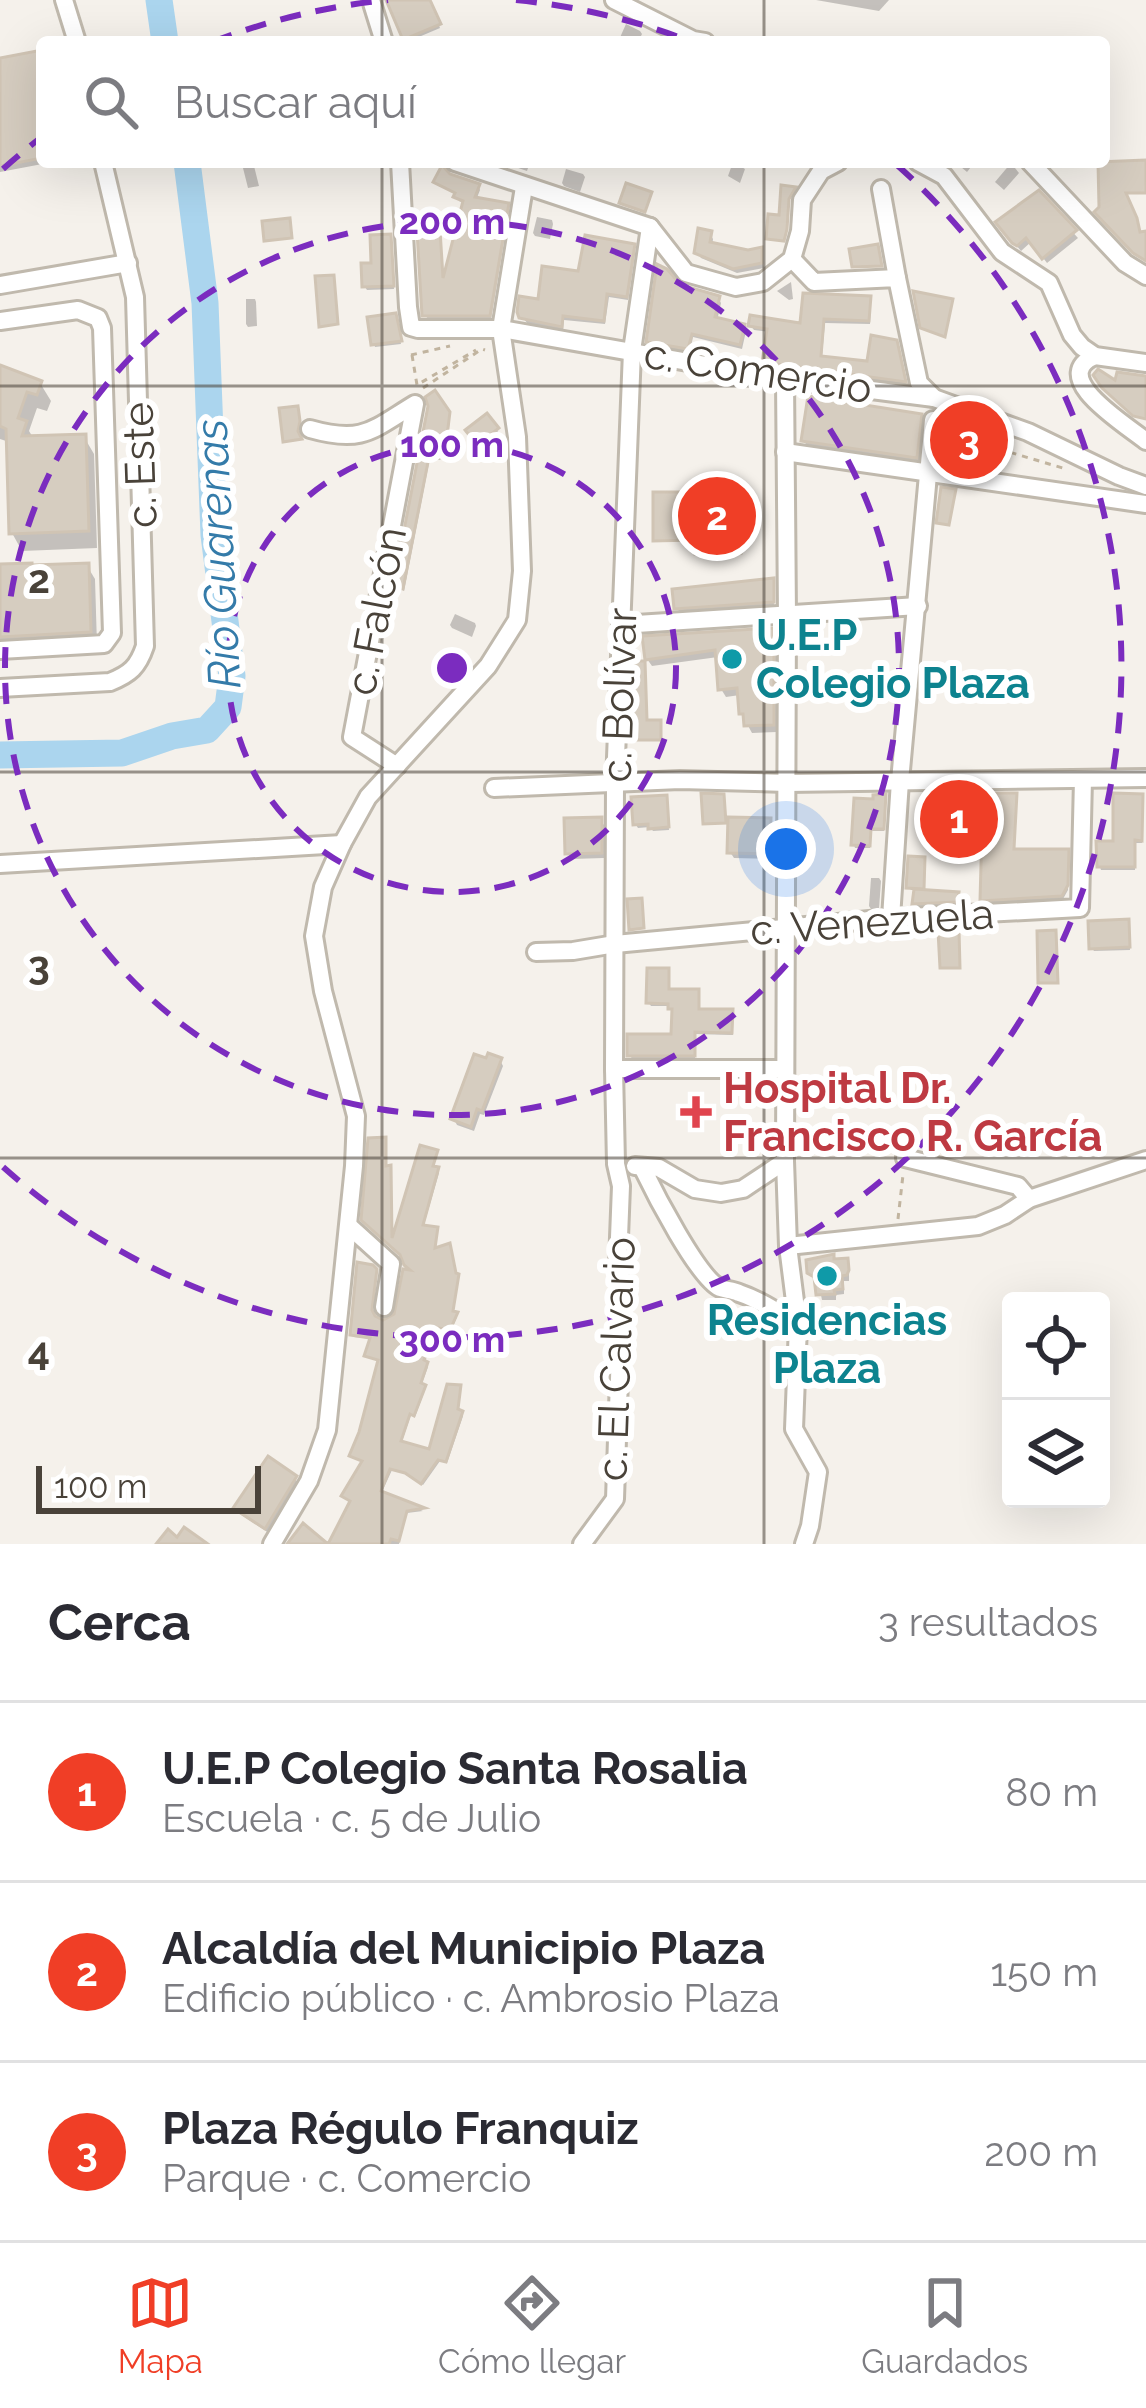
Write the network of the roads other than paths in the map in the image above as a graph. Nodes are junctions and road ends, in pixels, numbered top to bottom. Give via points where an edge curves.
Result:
1 (64, 0) edge
2 (371, 0) edge
3 (614, 0) edge
4 (75, 36) edge
5 (382, 36) edge
6 (685, 36) edge
7 (104, 168) edge
8 (401, 168) edge
9 (472, 168) edge
10 (827, 168) edge
11 (929, 168) edge
12 (1036, 168) edge
13 (524, 187) junction
14 (881, 189) dead end
15 (650, 227) junction
16 (793, 259) junction
17 (128, 263) junction
18 (1146, 276) edge
19 (897, 278) junction
20 (0, 285) edge
21 (0, 321) edge
22 (501, 329) junction
23 (632, 351) junction
24 (1095, 356) junction
25 (1146, 363) edge
26 (785, 379) junction
27 (934, 398) junction
28 (933, 420) dead end
29 (310, 429) dead end
30 (1146, 441) edge
31 (785, 452) junction
32 (929, 471) junction
33 (1146, 486) edge
34 (1146, 504) edge
35 (918, 606) junction
36 (787, 616) junction
37 (621, 625) junction
38 (0, 650) edge
39 (0, 688) edge
40 (397, 766) junction
41 (1083, 778) junction
42 (1146, 778) edge
43 (900, 781) junction
44 (615, 783) junction
45 (787, 783) junction
46 (494, 788) dead end
47 (342, 844) junction
48 (0, 864) edge
49 (892, 918) junction
50 (786, 927) junction
51 (615, 944) junction
52 (536, 952) dead end
53 (614, 1069) junction
54 (784, 1070) junction
55 (905, 1158) road end
56 (1146, 1160) edge
57 (784, 1161) junction
58 (616, 1164) junction
59 (642, 1167) junction
60 (1029, 1199) junction
61 (349, 1226) junction
62 (788, 1246) junction
63 (384, 1307) dead end
64 (799, 1325) junction
65 (272, 1544) edge
66 (582, 1544) edge
67 (804, 1544) edge

1 - 4 street
2 - 5 street
3 - 6 street
7 - 17 street, c. Este
8 - 22 street, c. Comercio via 418,328
9 - 13 street
10 - 16 street via 802,200
11 - 24 street via 1002,252 1049,283 1072,335
12 - 18 street
13 - 15 street
13 - 22 street
14 - 19 street
15 - 16 street via 686,273 736,287 763,282
15 - 23 street, c. Bolívar
16 - 19 street via 814,282
17 - 20 street
17 - 39 street, c. Este via 145,646 139,665 110,682
19 - 27 street via 919,383
21 - 38 street via 78,310 102,328 112,633 104,644
22 - 23 street, c. Comercio
22 - 40 street via 517,437 517,620 488,666
23 - 26 street, c. Comercio
23 - 37 street, c. Bolívar
24 - 25 street
24 - 30 street via 1082,362 1079,380
26 - 27 street, c. Comercio
26 - 31 street
27 - 33 street, c. Comercio
28 - 32 street
29 - 40 street, c. Falcón via 363,435 416,404 352,737
31 - 32 street
31 - 36 street
32 - 34 street
32 - 35 street
35 - 36 street
35 - 43 street
36 - 37 street
36 - 45 street
37 - 44 street, c. Bolívar
40 - 47 street
41 - 42 street
41 - 43 street
41 - 49 street, c. Venezuela via 1080,908
43 - 45 street
43 - 49 street
44 - 45 street
44 - 46 street
44 - 51 street, c. Bolívar
45 - 50 street
47 - 48 street
47 - 61 street via 314,936 356,1116
49 - 50 street, c. Venezuela
50 - 51 street, c. Venezuela
50 - 54 street
51 - 52 street, c. Venezuela
51 - 53 street, c. Bolívar
53 - 54 street
53 - 58 street, c. Bolívar
54 - 57 street
55 - 60 street via 1018,1186
56 - 60 street
57 - 59 street via 743,1190 721,1193
57 - 62 street
58 - 59 street
58 - 66 street, c. El Calvario via 622,1319 615,1499
59 - 64 street via 716,1287
60 - 62 street via 978,1226
61 - 63 street via 391,1264
61 - 65 street via 326,1430 310,1481
62 - 64 street
64 - 67 street via 794,1429 818,1472

